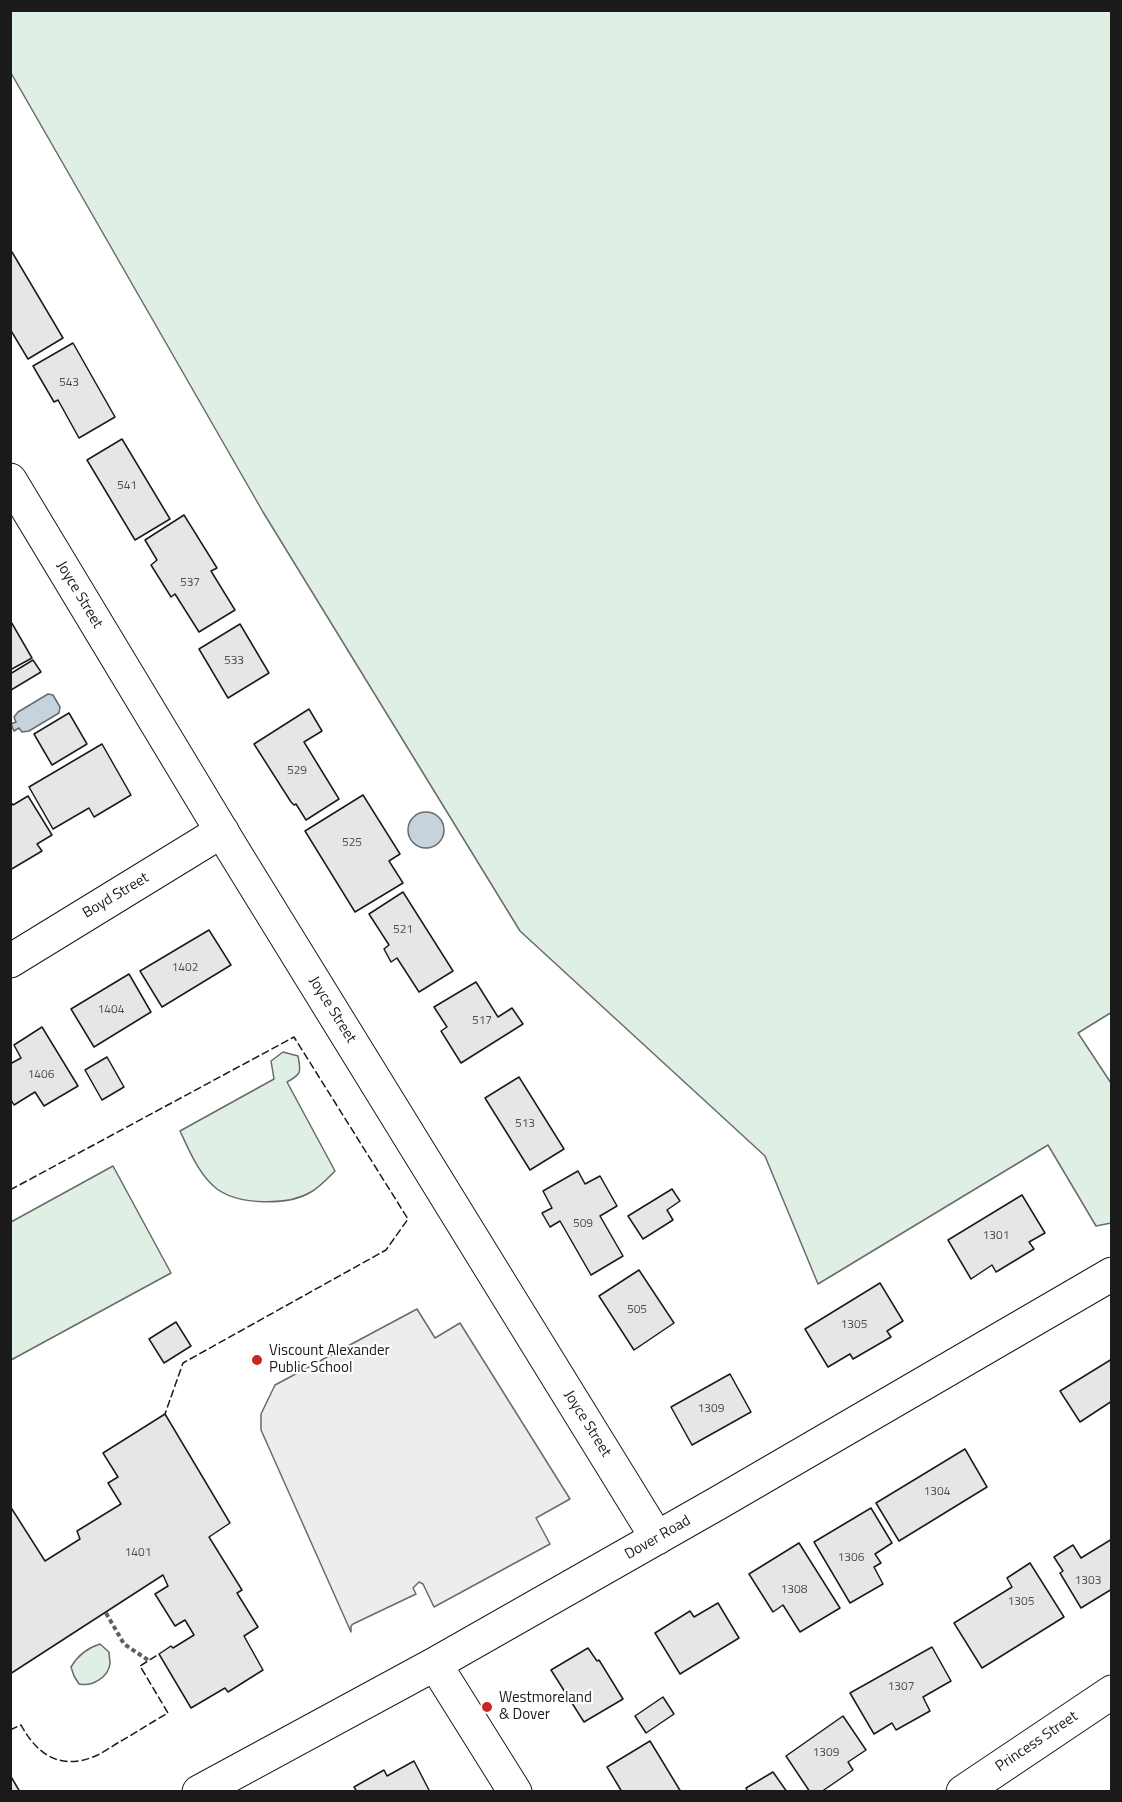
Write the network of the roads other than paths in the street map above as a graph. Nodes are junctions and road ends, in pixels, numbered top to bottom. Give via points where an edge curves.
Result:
1 (10, 480) edge
2 (222, 831) junction
3 (10, 961) edge
4 (1112, 1274) edge
5 (657, 1538) junction
6 (435, 1664) junction
7 (1112, 1692) edge
8 (198, 1791) edge
9 (514, 1791) edge
10 (963, 1791) edge

1 - 2 street, Joyce Street
2 - 3 street, Boyd Street
2 - 5 street, Joyce Street
4 - 5 street, Dover Road
5 - 6 street, Dover Road
6 - 8 street, Dover Road
6 - 9 street
7 - 10 street, Princess Street

